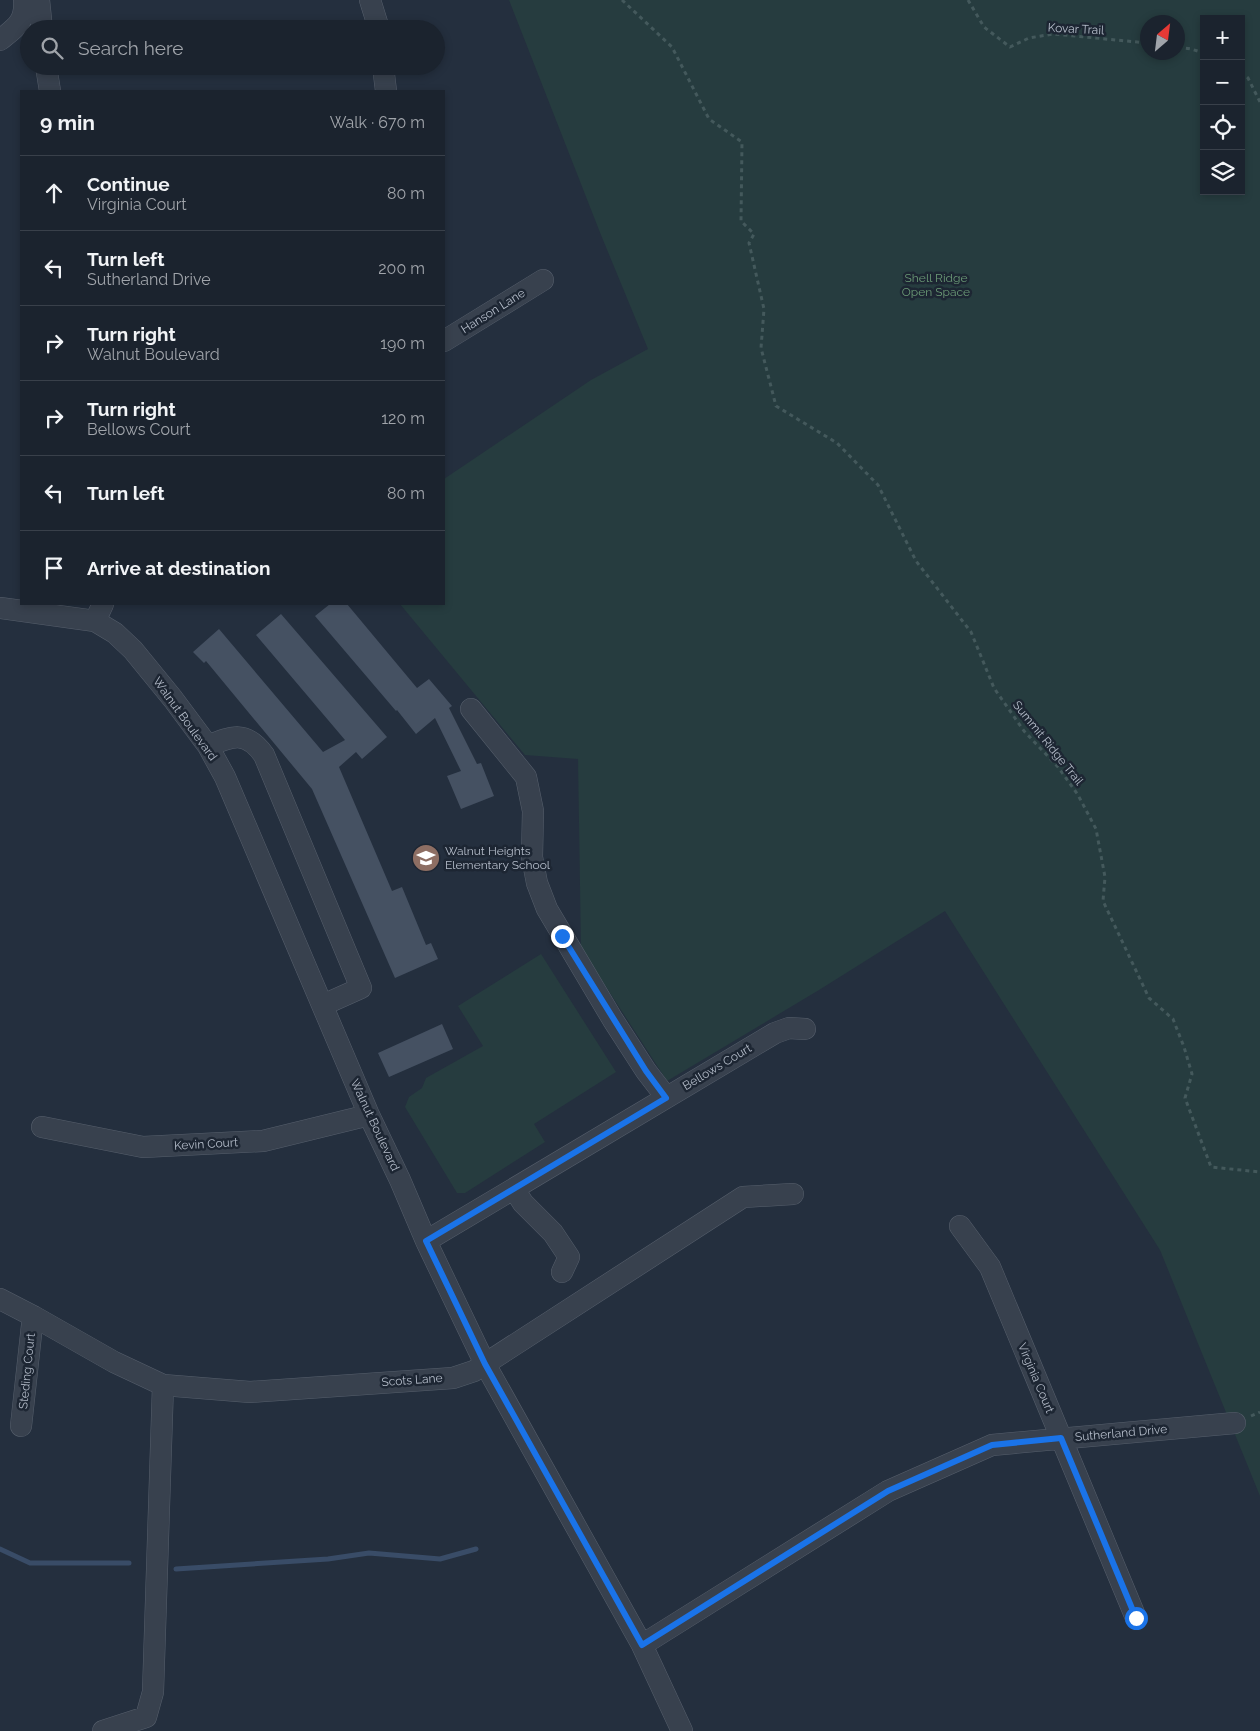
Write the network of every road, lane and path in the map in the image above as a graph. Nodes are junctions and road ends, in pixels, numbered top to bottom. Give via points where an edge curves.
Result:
1 (24, 0) edge
2 (39, 0) edge
3 (370, 0) edge
4 (622, 0) edge
5 (968, 0) edge
6 (21, 20) edge
7 (41, 20) edge
8 (376, 20) edge
9 (20, 23) edge
10 (0, 40) edge
11 (1140, 42) edge
12 (1185, 48) edge
13 (1200, 52) edge
14 (47, 75) edge
15 (384, 75) edge
16 (1245, 75) edge
17 (50, 90) edge
18 (386, 90) edge
19 (1260, 102) edge
20 (543, 280) dead end
21 (445, 341) edge
22 (0, 608) edge
23 (99, 612) edge
24 (471, 709) dead end
25 (208, 746) junction
26 (323, 1005) junction
27 (805, 1029) dead end
28 (666, 1098) junction
29 (369, 1115) junction
30 (42, 1127) dead end
31 (1260, 1172) edge
32 (514, 1189) junction
33 (793, 1194) dead end
34 (960, 1226) dead end
35 (426, 1241) junction
36 (562, 1272) dead end
37 (0, 1300) edge
38 (33, 1316) junction
39 (485, 1364) junction
40 (163, 1385) junction
41 (1235, 1423) dead end
42 (21, 1426) dead end
43 (1061, 1438) junction
44 (1136, 1618) dead end
45 (642, 1645) junction
46 (103, 1731) edge
47 (682, 1731) edge

1 - 6 street
2 - 7 street
3 - 8 street
4 - 31 path, Summit Ridge Trail via 672,47 709,120 742,142 741,221 754,234 749,244 764,309 761,348 776,406 837,443 878,485 916,560 971,632 994,688 1024,731 1058,767 1078,795 1096,829 1105,877 1103,901 1149,998 1174,1019 1192,1074 1185,1098 1211,1167
5 - 11 path, Kovar Trail via 984,26 1010,47 1029,38 1053,34
9 - 10 street
12 - 13 path
14 - 17 street
15 - 18 street
16 - 19 path
20 - 21 street, Hanson Lane
22 - 23 street, Walnut Boulevard
23 - 25 street, Walnut Boulevard via 173,699
24 - 28 street via 526,777 533,811 532,857 547,909 618,1027
25 - 26 street, Walnut Boulevard via 225,777
25 - 26 street via 228,738 242,738 256,744 264,755 361,988
26 - 29 street, Walnut Boulevard
27 - 28 street, Bellows Court via 789,1028 775,1033
28 - 32 street, Bellows Court
29 - 30 street, Kevin Court via 264,1141 143,1147
29 - 35 street, Walnut Boulevard
32 - 35 street, Bellows Court
32 - 36 street via 523,1203 553,1233 569,1257
33 - 39 street, Scots Lane via 743,1197
34 - 43 street, Virginia Court via 990,1267
35 - 39 street, Walnut Boulevard
37 - 38 street, Scots Lane
38 - 40 street, Scots Lane via 114,1362
38 - 42 street, Steding Court
39 - 40 street, Scots Lane via 453,1378 250,1392
39 - 45 street, Walnut Boulevard
40 - 46 street via 153,1692 146,1717
41 - 43 street, Sutherland Drive
43 - 44 street, Virginia Court
43 - 45 street, Sutherland Drive via 992,1445 888,1491
45 - 47 street, Walnut Boulevard

